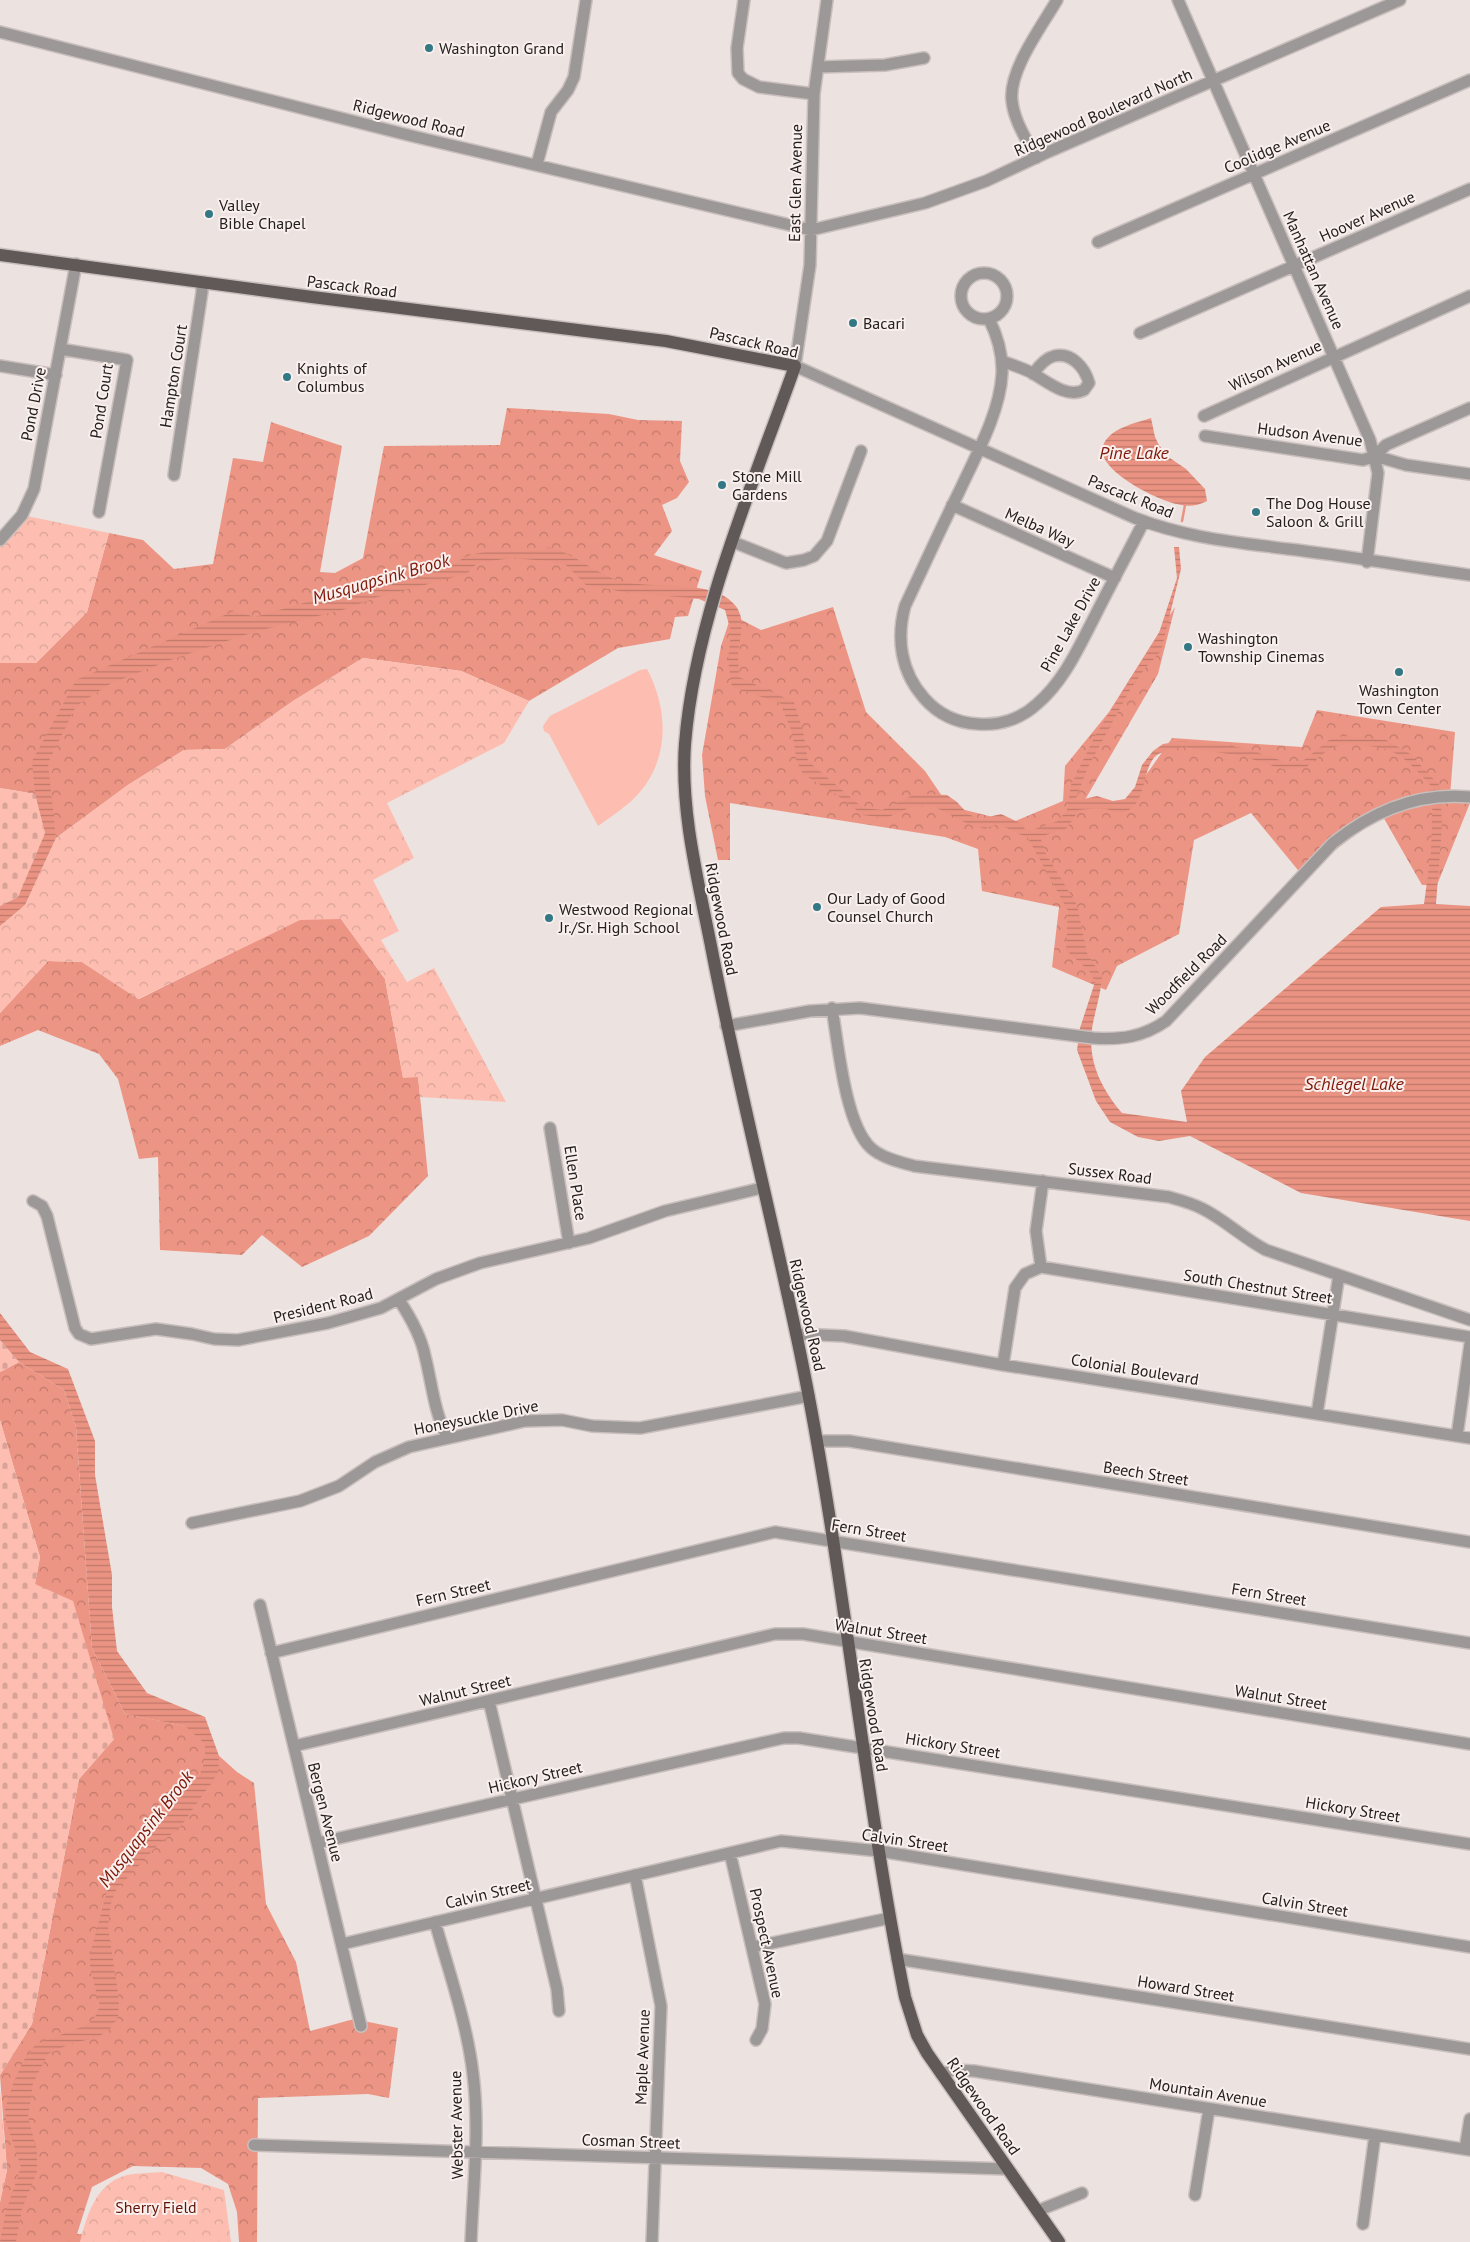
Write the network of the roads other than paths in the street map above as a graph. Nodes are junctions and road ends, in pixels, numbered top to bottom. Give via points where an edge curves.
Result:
1 (586, 0) edge
2 (744, 0) edge
3 (827, 0) edge
4 (1057, 0) edge
5 (1178, 0) edge
6 (1400, 0) edge
7 (0, 32) edge
8 (924, 58) dead end
9 (818, 67) junction
10 (1470, 80) edge
11 (1213, 81) junction
12 (814, 94) junction
13 (1036, 158) junction
14 (537, 164) junction
15 (1254, 174) junction
16 (1470, 189) edge
17 (811, 230) junction
18 (1098, 242) dead end
19 (0, 255) edge
20 (76, 264) junction
21 (1294, 266) junction
22 (202, 282) junction
23 (1470, 296) edge
24 (989, 319) junction
25 (1140, 333) dead end
26 (60, 349) junction
27 (1334, 356) junction
28 (1002, 361) junction
29 (0, 366) edge
30 (795, 366) junction
31 (1033, 374) junction
32 (56, 375) junction
33 (1470, 408) edge
34 (1204, 416) dead end
35 (1205, 436) dead end
36 (979, 448) junction
37 (861, 451) dead end
38 (1375, 456) junction
39 (1470, 474) edge
40 (174, 475) dead end
41 (952, 505) junction
42 (99, 512) dead end
43 (1144, 521) junction
44 (0, 540) edge
45 (733, 542) junction
46 (1368, 562) junction
47 (1470, 575) edge
48 (1114, 578) junction
49 (1470, 797) edge
50 (832, 1008) junction
51 (726, 1026) junction
52 (550, 1128) dead end
53 (1043, 1182) junction
54 (762, 1188) junction
55 (33, 1201) dead end
56 (569, 1243) junction
57 (1041, 1267) junction
58 (1339, 1275) junction
59 (399, 1300) junction
60 (1333, 1314) junction
61 (1470, 1320) edge
62 (796, 1334) junction
63 (1470, 1337) edge
64 (1470, 1344) edge
65 (1003, 1365) junction
66 (809, 1396) junction
67 (1317, 1414) junction
68 (1457, 1436) junction
69 (447, 1437) junction
70 (1470, 1438) edge
71 (817, 1441) junction
72 (192, 1523) dead end
73 (833, 1540) junction
74 (1470, 1542) edge
75 (260, 1606) dead end
76 (847, 1642) junction
77 (1470, 1643) edge
78 (271, 1653) junction
79 (489, 1701) junction
80 (1470, 1744) edge
81 (294, 1746) junction
82 (862, 1747) junction
83 (512, 1799) junction
84 (317, 1843) junction
85 (1470, 1844) edge
86 (879, 1851) junction
87 (730, 1853) junction
88 (635, 1875) junction
89 (536, 1899) junction
90 (890, 1918) junction
91 (435, 1922) junction
92 (342, 1944) junction
93 (1470, 1947) edge
94 (753, 1948) junction
95 (897, 1959) junction
96 (559, 2011) dead end
97 (362, 2026) dead end
98 (756, 2040) dead end
99 (1470, 2049) edge
100 (941, 2074) junction
101 (1209, 2109) junction
102 (1470, 2119) edge
103 (1376, 2135) junction
104 (254, 2145) dead end
105 (1468, 2150) edge
106 (474, 2152) junction
107 (655, 2158) junction
108 (1007, 2169) junction
109 (1082, 2193) dead end
110 (1195, 2195) dead end
111 (1037, 2211) junction
112 (1363, 2224) dead end
113 (1055, 2239) edge
114 (471, 2242) edge
115 (652, 2242) edge

1 - 14 street via 574,76 551,112
2 - 12 street via 737,48 738,72 743,79 758,88
3 - 9 street, East Glen Avenue
4 - 13 street via 1017,71 1011,92 1014,114
5 - 11 street, Manhattan Avenue
6 - 11 street, Ridgewood Boulevard North
7 - 14 street, Ridgewood Road
8 - 9 street via 886,65
9 - 12 street, East Glen Avenue
10 - 15 street, Coolidge Avenue
11 - 13 street, Ridgewood Boulevard North
11 - 15 street, Manhattan Avenue
12 - 17 street, East Glen Avenue
13 - 17 street, Ridgewood Boulevard North via 986,181 925,203
14 - 17 street, Ridgewood Road
15 - 18 street, Coolidge Avenue
15 - 21 street, Manhattan Avenue
16 - 21 street, Hoover Avenue
17 - 30 street, East Glen Avenue via 810,265
19 - 20 main road, Pascack Road
20 - 22 main road, Pascack Road
20 - 26 street, Pond Drive
21 - 25 street, Hoover Avenue
21 - 27 street, Manhattan Avenue
22 - 30 main road, Pascack Road via 666,341
22 - 40 street, Hampton Court
23 - 27 street, Wilson Avenue
24 - 24 street via 1006,305 1007,291 994,274 978,273 965,282 960,297 962,305 973,317
24 - 28 street, Pine Lake Drive via 997,336
26 - 32 street, Pond Drive
26 - 42 street, Pond Court via 126,360
27 - 34 street, Wilson Avenue
27 - 38 street, Manhattan Avenue
28 - 31 street
28 - 36 street, Pine Lake Drive via 999,391
29 - 32 street
30 - 36 street, Pascack Road
30 - 45 main road, Ridgewood Road
31 - 31 street via 1044,383 1074,392 1084,390 1089,383 1084,371 1071,358 1055,356 1043,362
32 - 44 street, Pond Drive via 34,489 22,515
33 - 38 street via 1386,444
35 - 38 street, Hudson Avenue via 1363,460
36 - 41 street, Pine Lake Drive
36 - 43 street, Pascack Road
37 - 45 street via 827,541 814,556 786,563
38 - 39 street, Hudson Avenue via 1406,465
38 - 46 street, Manhattan Avenue via 1378,472
41 - 48 street, Melba Way
41 - 48 street, Pine Lake Drive via 904,606 900,633 910,679 927,702 948,717 971,724 999,723 1036,706 1070,664
43 - 46 street, Pascack Road via 1213,540
43 - 48 street, Pine Lake Drive
45 - 51 main road, Ridgewood Road via 696,666 688,718 685,775 694,858
46 - 47 street, Pascack Road
49 - 50 street, Woodfield Road via 1444,796 1411,801 1371,816 1333,844 1166,1021 1142,1034 1128,1038 1093,1038 860,1008
50 - 51 street, Woodfield Road
50 - 53 street, Sussex Road via 852,1116 871,1148 914,1166
51 - 54 main road, Ridgewood Road
52 - 56 street, Ellen Place
53 - 57 street via 1036,1231
53 - 58 street, Sussex Road via 1186,1202 1219,1218 1253,1243
54 - 56 street, President Road via 665,1210
54 - 62 main road, Ridgewood Road
55 - 59 street, President Road via 42,1206 47,1216 75,1328 85,1338 156,1329 214,1340 257,1338 350,1318
56 - 59 street, President Road via 458,1270
57 - 60 street, South Chestnut Street
57 - 65 street via 1024,1274 1015,1288
58 - 60 street
58 - 61 street, Sussex Road
59 - 69 street via 419,1335 436,1412
60 - 63 street, South Chestnut Street
60 - 67 street
62 - 65 street, Colonial Boulevard via 844,1336
62 - 66 main road, Ridgewood Road
64 - 68 street
65 - 67 street, Colonial Boulevard
66 - 69 street, Honeysuckle Drive via 640,1428 543,1419
66 - 71 main road, Ridgewood Road
67 - 68 street, Colonial Boulevard
68 - 70 street, Colonial Boulevard
69 - 72 street, Honeysuckle Drive via 391,1454 321,1494
71 - 73 main road, Ridgewood Road
71 - 74 street, Beech Street via 859,1442
73 - 76 main road, Ridgewood Road
73 - 77 street, Fern Street
73 - 78 street, Fern Street via 775,1532
75 - 78 street, Bergen Avenue
76 - 79 street, Walnut Street via 804,1634 775,1634
76 - 80 street, Walnut Street
76 - 82 main road, Ridgewood Road
78 - 81 street, Bergen Avenue
79 - 81 street, Walnut Street
79 - 83 street
81 - 84 street, Bergen Avenue
82 - 83 street, Hickory Street via 784,1738
82 - 85 street, Hickory Street
82 - 86 main road, Ridgewood Road
83 - 84 street, Hickory Street
83 - 89 street
84 - 92 street, Bergen Avenue
86 - 87 street, Calvin Street via 781,1841
86 - 90 main road, Ridgewood Road
86 - 93 street, Calvin Street
87 - 88 street, Calvin Street
87 - 94 street, Prospect Avenue
88 - 89 street, Calvin Street
88 - 107 street, Maple Avenue via 660,2006
89 - 91 street, Calvin Street
89 - 96 street
90 - 94 street
90 - 95 main road, Ridgewood Road
91 - 92 street, Calvin Street
91 - 106 street, Webster Avenue via 469,2047 475,2103
92 - 97 street, Bergen Avenue
94 - 98 street, Prospect Avenue via 765,2004 762,2029
95 - 99 street, Howard Street
95 - 100 main road, Ridgewood Road via 911,2018
100 - 101 street, Mountain Avenue via 953,2070 974,2071
100 - 108 main road, Ridgewood Road
101 - 103 street, Mountain Avenue
101 - 110 street
102 - 105 street
103 - 105 street, Mountain Avenue
103 - 112 street
104 - 106 street, Cosman Street
106 - 107 street, Cosman Street
106 - 114 street, Webster Avenue
107 - 108 street, Cosman Street
107 - 115 street, Maple Avenue
108 - 111 main road, Ridgewood Road
109 - 111 street
111 - 113 main road, Ridgewood Road

